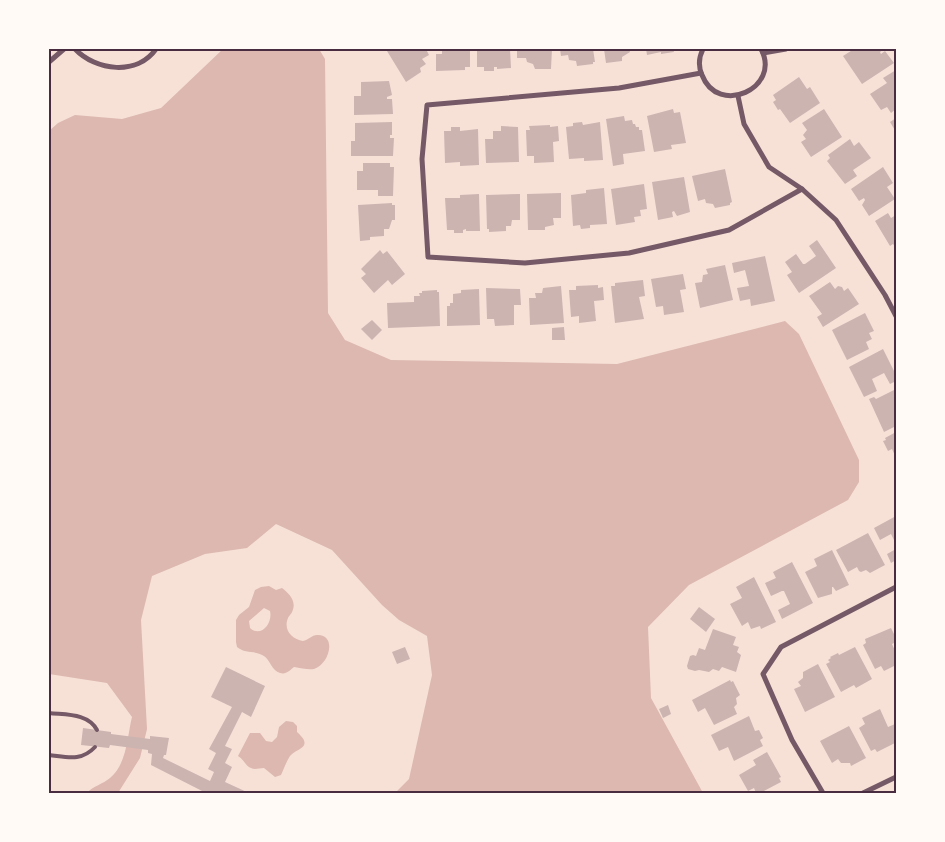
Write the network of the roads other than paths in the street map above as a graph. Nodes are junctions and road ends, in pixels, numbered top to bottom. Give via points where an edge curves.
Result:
1 (64, 49) edge
2 (75, 49) edge
3 (156, 49) edge
4 (703, 49) edge
5 (786, 49) edge
6 (762, 51) edge
7 (49, 62) edge
8 (701, 72) junction
9 (738, 96) junction
10 (802, 189) junction
11 (896, 316) edge
12 (896, 587) edge
13 (49, 713) edge
14 (97, 730) dead end
15 (95, 747) dead end
16 (49, 755) edge
17 (896, 776) edge
18 (823, 793) edge
19 (863, 793) edge

1 - 7 street
2 - 3 street via 93,63 114,68 129,67
4 - 8 street via 699,63
5 - 6 street
6 - 9 street via 763,75 757,85
8 - 9 street via 711,88 728,96
8 - 10 street via 619,88 427,105 422,158 428,257 525,263 629,253 729,230
9 - 10 street via 744,124 769,167
10 - 11 street via 836,220
12 - 18 street via 781,647 762,674 792,740
13 - 14 lane via 82,717 94,724
15 - 16 lane via 82,757
17 - 19 street

